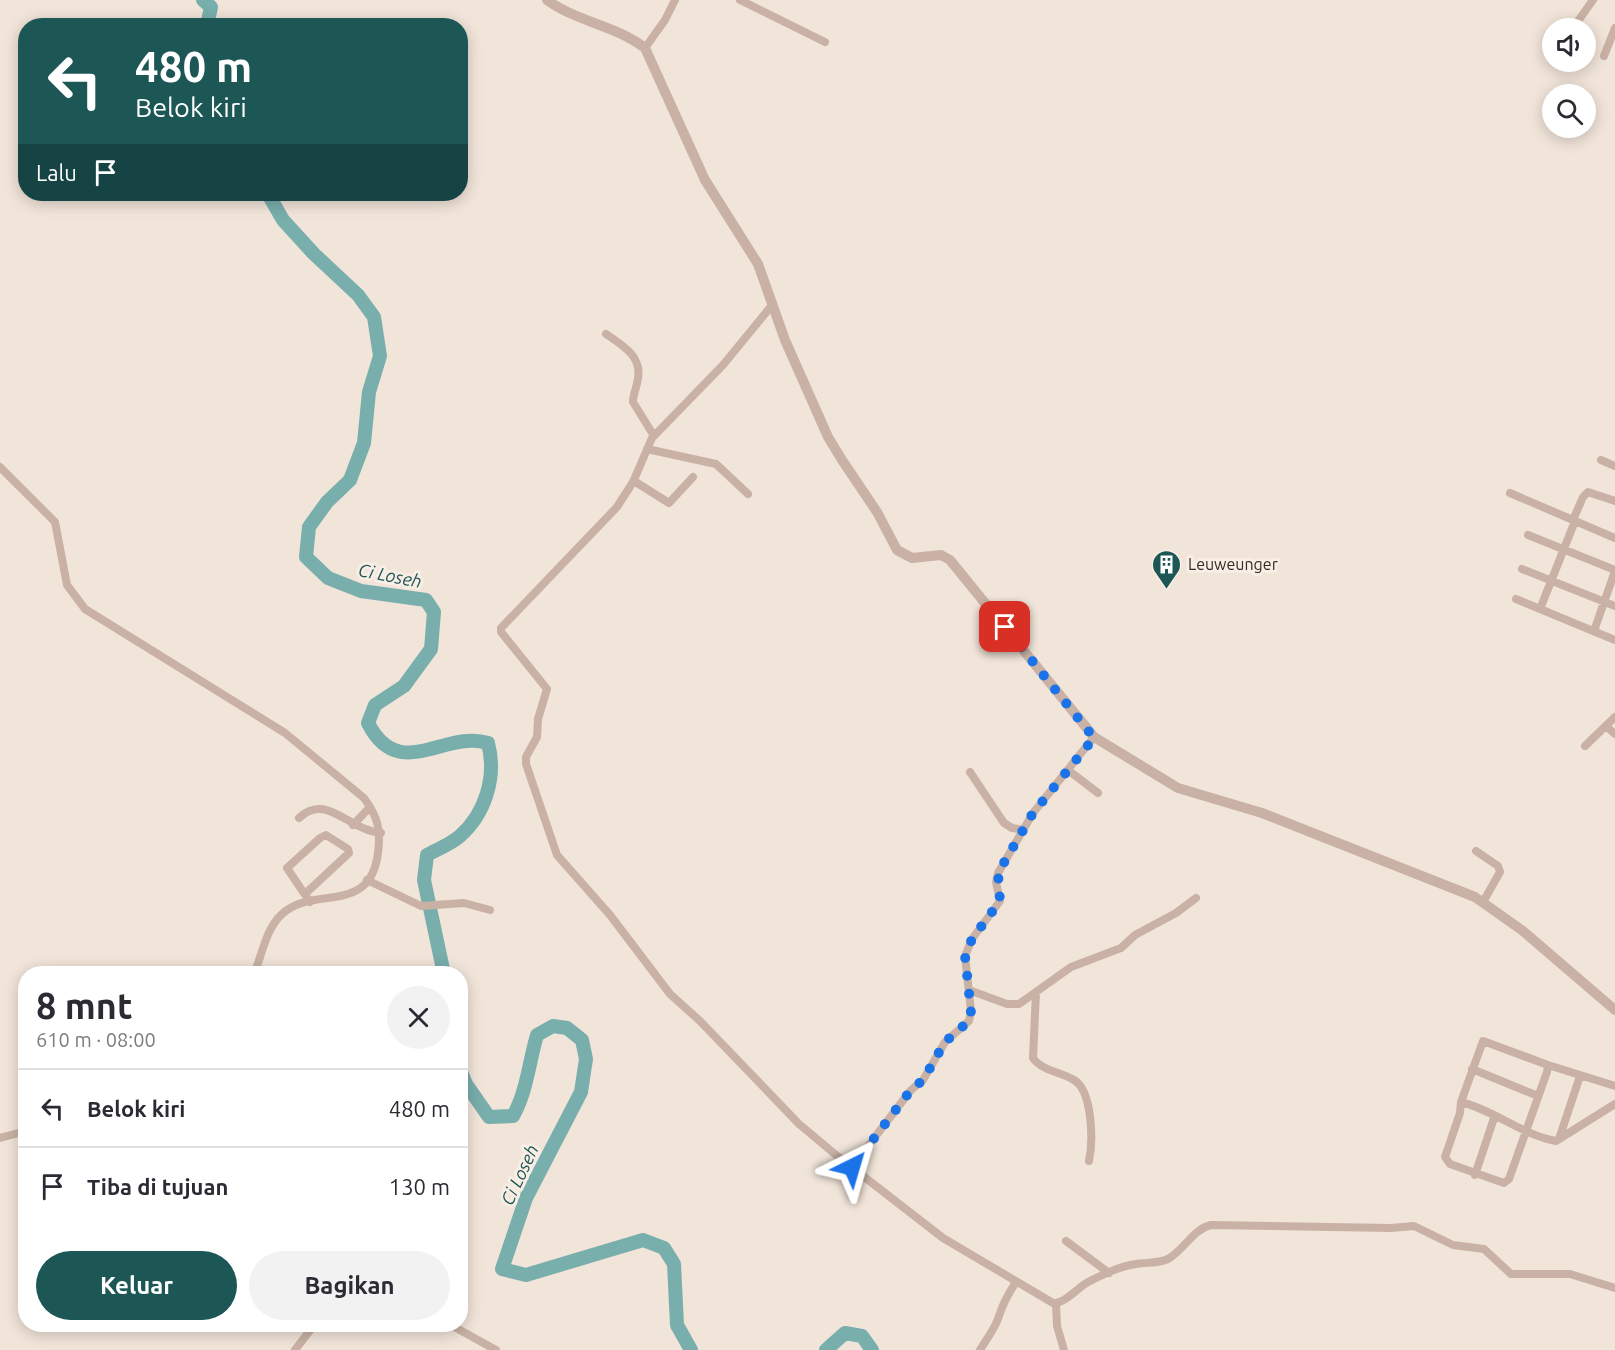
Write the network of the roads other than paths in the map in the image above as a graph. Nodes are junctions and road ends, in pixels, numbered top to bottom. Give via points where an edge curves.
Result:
1 (547, 0) edge
2 (675, 0) edge
3 (740, 0) edge
4 (1593, 0) edge
5 (1580, 18) edge
6 (1615, 28) edge
7 (825, 42) dead end
8 (645, 48) junction
9 (1604, 56) dead end
10 (774, 304) junction
11 (606, 334) dead end
12 (650, 441) junction
13 (1601, 460) dead end
14 (1615, 465) edge
15 (0, 466) edge
16 (693, 477) dead end
17 (634, 481) junction
18 (1510, 493) dead end
19 (748, 494) dead end
20 (1615, 501) edge
21 (1574, 521) junction
22 (1528, 536) dead end
23 (1615, 538) edge
24 (1564, 549) junction
25 (1522, 569) dead end
26 (1615, 571) edge
27 (1552, 581) junction
28 (1516, 599) dead end
29 (1604, 602) junction
30 (1615, 606) edge
31 (1540, 609) junction
32 (1594, 631) junction
33 (1615, 640) edge
34 (1615, 717) edge
35 (1606, 726) junction
36 (1615, 734) edge
37 (1094, 738) junction
38 (1585, 746) dead end
39 (1068, 770) junction
40 (970, 772) dead end
41 (1098, 793) dead end
42 (370, 807) junction
43 (299, 818) dead end
44 (353, 825) junction
45 (1024, 830) junction
46 (381, 833) junction
47 (1476, 850) dead end
48 (368, 880) junction
49 (306, 893) junction
50 (1196, 898) dead end
51 (310, 902) junction
52 (1483, 902) junction
53 (490, 910) dead end
54 (257, 966) edge
55 (969, 990) junction
56 (1036, 992) junction
57 (1615, 1010) edge
58 (1548, 1065) junction
59 (1472, 1069) junction
60 (1580, 1076) junction
61 (1615, 1086) edge
62 (1538, 1096) junction
63 (1461, 1102) junction
64 (1615, 1104) edge
65 (1494, 1118) junction
66 (1566, 1118) junction
67 (1578, 1128) junction
68 (1526, 1130) junction
69 (18, 1133) edge
70 (0, 1138) edge
71 (1559, 1140) junction
72 (1089, 1161) dead end
73 (852, 1167) junction
74 (1475, 1175) junction
75 (1066, 1241) dead end
76 (1109, 1273) junction
77 (1016, 1282) junction
78 (1615, 1288) edge
79 (1056, 1303) junction
80 (309, 1332) edge
81 (463, 1332) edge
82 (296, 1350) edge
83 (496, 1350) edge
84 (980, 1350) edge
85 (1064, 1350) edge

1 - 8 street via 571,15 631,37
2 - 8 street
3 - 7 street
4 - 5 street
6 - 9 street
8 - 10 street via 705,180 758,264
10 - 12 street via 723,365
10 - 37 street via 785,340 828,437 897,550 912,558 941,555 951,560
11 - 12 street via 638,363 633,402
12 - 17 street
12 - 19 street via 716,464
13 - 14 street
15 - 42 street via 55,522 68,585 85,609 285,733 351,786
16 - 17 street via 669,503
17 - 73 street via 617,507 501,628 503,638 547,689 537,737 526,757 527,770 557,855 610,915 649,970 799,1124
18 - 21 street
20 - 21 street via 1588,492
21 - 23 street
21 - 24 street
22 - 24 street
24 - 26 street
24 - 27 street
25 - 27 street
26 - 29 street
27 - 29 street
27 - 31 street
28 - 31 street
29 - 30 street
29 - 32 street
31 - 32 street
32 - 33 street
34 - 35 street
35 - 36 street
35 - 38 street
37 - 39 street
37 - 52 street via 1178,788 1262,813
39 - 41 street
39 - 45 street
40 - 45 street via 1006,825
42 - 44 street
42 - 46 street
43 - 44 street via 313,807 324,808
44 - 46 street
45 - 55 street via 998,873 1000,901 968,947 965,968
46 - 48 street via 377,860
47 - 52 street via 1498,866 1500,872
48 - 51 street via 359,890
48 - 53 street via 408,902 427,906 464,903
49 - 49 street via 288,865 326,835 333,837 349,853
49 - 51 street
50 - 56 street via 1135,935 1121,948 1071,967
51 - 54 street via 280,915
52 - 57 street
55 - 56 street via 1014,1005
55 - 73 street via 969,1021 945,1042 923,1080
56 - 72 street via 1033,1058 1079,1085 1091,1124
58 - 59 street via 1485,1041 1480,1043
58 - 60 street
58 - 62 street
59 - 62 street
59 - 63 street
60 - 61 street
60 - 66 street
62 - 68 street
63 - 65 street
63 - 74 street via 1445,1157 1450,1164
64 - 67 street
65 - 68 street
65 - 74 street
66 - 67 street
66 - 71 street
67 - 71 street
68 - 71 street
68 - 74 street via 1506,1182 1501,1184
69 - 70 street
73 - 77 street via 944,1238
75 - 76 street
76 - 78 street via 1135,1264 1164,1261 1201,1228 1211,1225 1410,1226 1453,1245 1484,1249 1511,1274 1570,1274
76 - 79 street
77 - 79 street
77 - 84 street
79 - 85 street
80 - 82 street
81 - 83 street

